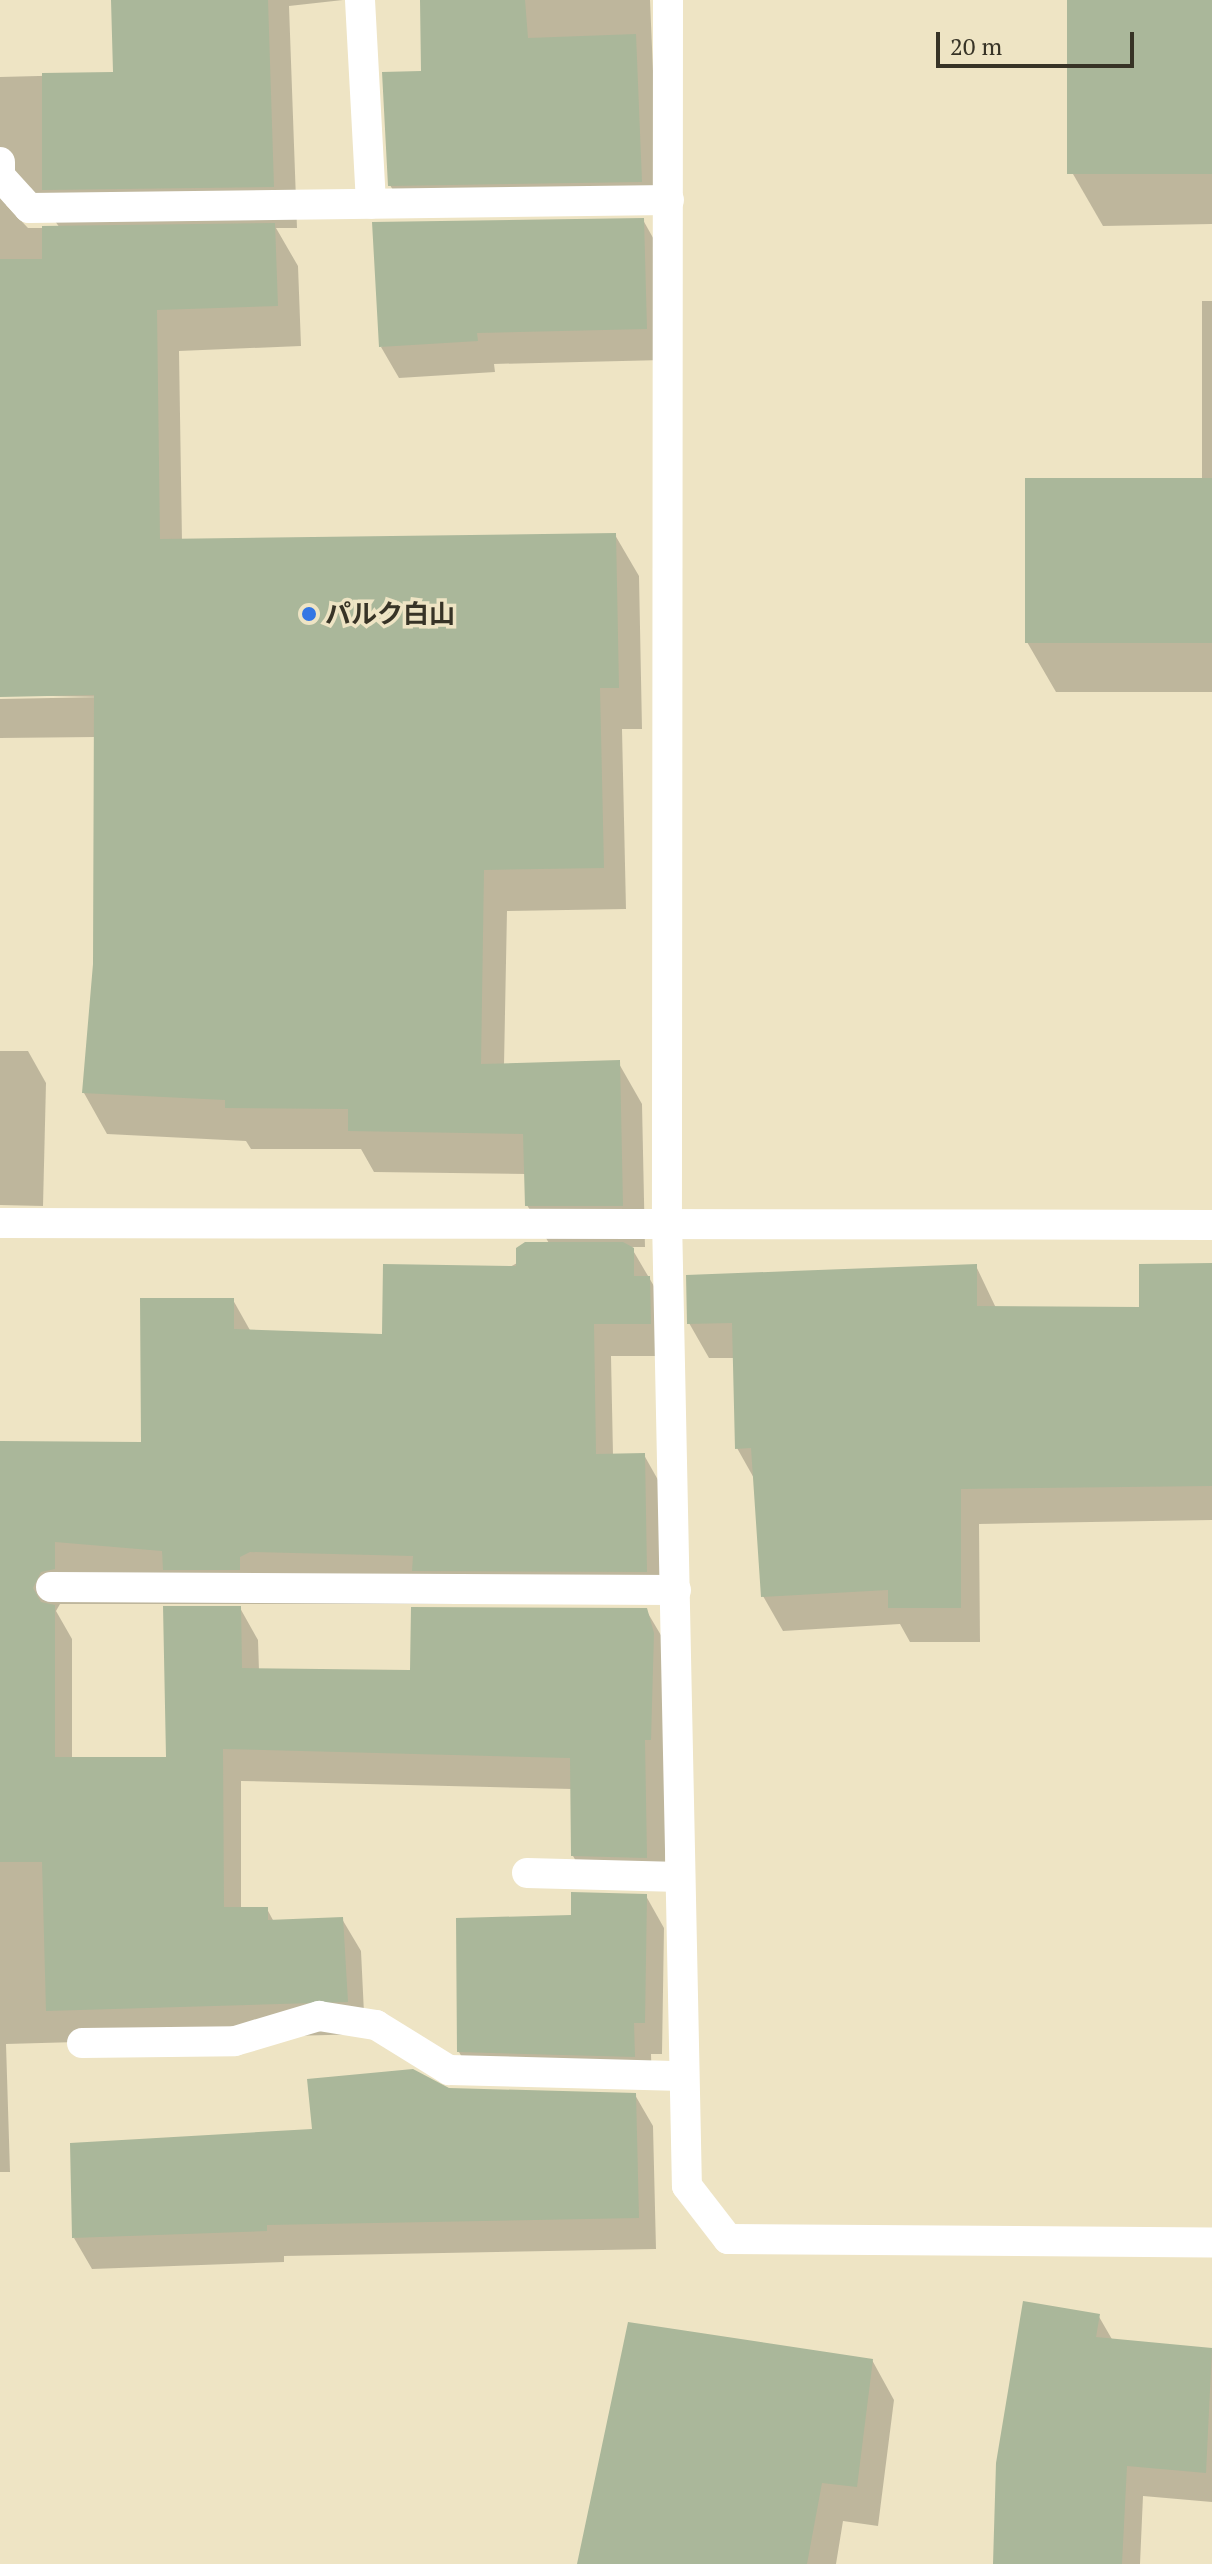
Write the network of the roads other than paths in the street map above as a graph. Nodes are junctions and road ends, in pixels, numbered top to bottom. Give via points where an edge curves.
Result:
1 (360, 0) edge
2 (668, 0) edge
3 (0, 162) edge
4 (669, 200) junction
5 (371, 204) junction
6 (667, 1219) junction
7 (0, 1223) edge
8 (1212, 1225) edge
9 (51, 1587) dead end
10 (676, 1590) junction
11 (527, 1873) dead end
12 (680, 1877) junction
13 (82, 2043) dead end
14 (683, 2076) junction
15 (1212, 2242) edge

1 - 5 lane
2 - 4 lane
3 - 5 lane via 0,176 29,208
4 - 5 lane
4 - 6 lane
6 - 7 lane
6 - 8 lane
6 - 10 lane
9 - 10 lane
10 - 12 lane
11 - 12 lane
12 - 14 lane
13 - 14 lane via 235,2041 319,2016 376,2025 449,2070
14 - 15 lane via 687,2186 728,2239

